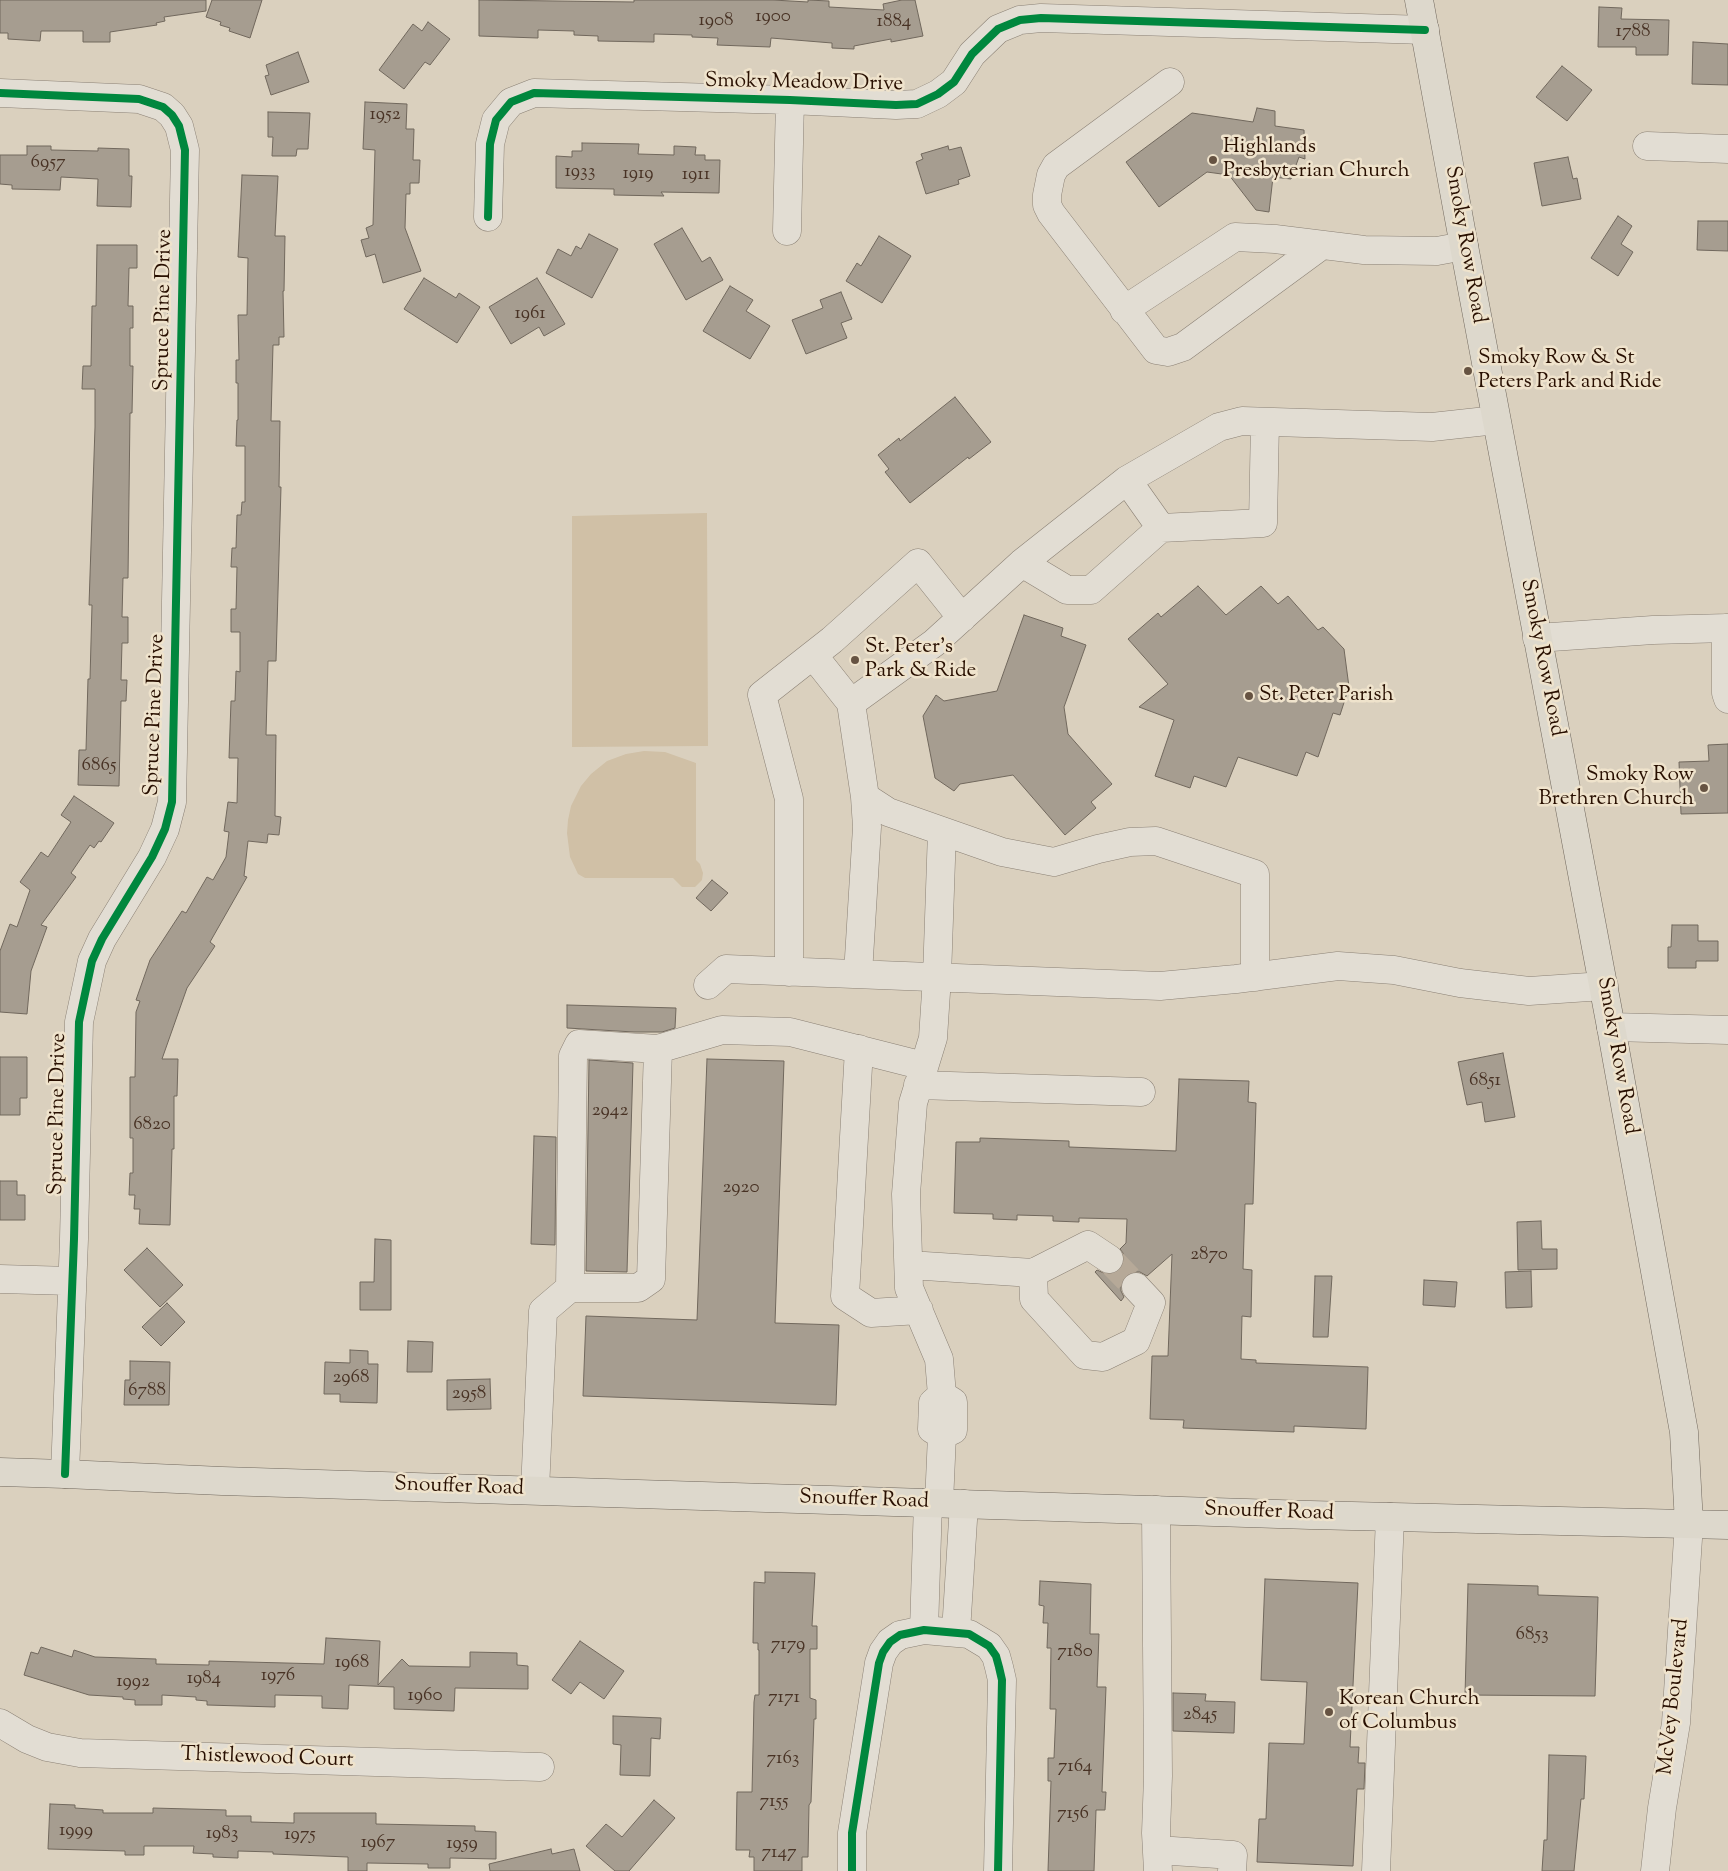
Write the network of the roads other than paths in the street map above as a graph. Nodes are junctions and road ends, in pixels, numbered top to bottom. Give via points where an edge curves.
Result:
1 (1419, 0) edge
2 (1425, 30) junction
3 (1170, 82) dead end
4 (0, 93) edge
5 (790, 100) junction
6 (1648, 146) dead end
7 (1728, 149) edge
8 (488, 216) dead end
9 (787, 231) dead end
10 (1322, 245) junction
11 (1464, 246) junction
12 (1124, 310) junction
13 (1496, 420) junction
14 (1265, 422) junction
15 (1127, 480) junction
16 (1161, 528) junction
17 (1022, 563) junction
18 (962, 618) junction
19 (1727, 628) edge
20 (1537, 638) junction
21 (813, 655) junction
22 (1728, 699) edge
23 (851, 703) junction
24 (865, 797) junction
25 (942, 832) junction
26 (789, 972) junction
27 (858, 974) junction
28 (938, 977) junction
29 (1255, 977) junction
30 (708, 985) dead end
31 (1604, 986) junction
32 (1611, 1027) junction
33 (1728, 1030) edge
34 (658, 1049) junction
35 (858, 1049) junction
36 (921, 1076) junction
37 (1141, 1092) dead end
38 (1110, 1259) tunnel mouth
39 (909, 1265) junction
40 (0, 1279) edge
41 (71, 1281) junction
42 (1034, 1286) junction
43 (1136, 1287) tunnel mouth
44 (570, 1288) junction
45 (919, 1310) junction
46 (0, 1472) edge
47 (65, 1474) junction
48 (535, 1490) junction
49 (944, 1503) junction
50 (1156, 1510) junction
51 (1390, 1517) junction
52 (1688, 1523) junction
53 (1728, 1525) edge
54 (924, 1630) junction
55 (956, 1632) junction
56 (0, 1723) edge
57 (540, 1767) dead end
58 (1158, 1861) edge
59 (852, 1871) edge
60 (998, 1871) edge
61 (1232, 1871) edge
62 (1376, 1871) edge
63 (1655, 1871) edge

1 - 2 main road, Smoky Row Road
2 - 5 street, Smoky Meadow Drive via 1041,18 1020,20 998,29 972,54 954,82 917,104
2 - 11 main road, Smoky Row Road
3 - 12 street via 1056,166 1049,183 1051,214
4 - 41 street, Spruce Pine Drive via 140,99 163,107 172,115 179,126 185,150 172,802 165,829 152,857 102,940 85,986 79,1022
5 - 8 street, Smoky Meadow Drive via 534,93 511,102 496,120 490,144
5 - 9 street
6 - 7 street
10 - 11 street via 1364,250 1437,251
10 - 12 street via 1235,237
10 - 12 street via 1183,347 1168,352 1156,350
11 - 13 main road, Smoky Row Road
13 - 14 street via 1432,426
13 - 20 main road, Smoky Row Road
14 - 15 street via 1242,421 1219,426
14 - 16 street via 1263,523
15 - 16 street
15 - 17 street
16 - 17 street via 1091,590 1067,590
17 - 18 street
18 - 21 street via 918,563
18 - 23 street via 934,643
19 - 20 street
19 - 22 street
20 - 31 main road, Smoky Row Road
21 - 23 street
21 - 26 street via 762,695 789,799
23 - 24 street
24 - 25 street via 888,812
24 - 27 street via 867,827
25 - 28 street
25 - 29 street via 1002,852 1054,862 1098,848 1156,840 1255,874
26 - 27 street
26 - 30 street via 726,969
27 - 28 street
28 - 29 street via 1160,986
28 - 36 street via 933,1038
29 - 31 street via 1338,966 1394,970 1460,983 1529,991
31 - 32 main road, Smoky Row Road
32 - 33 street
32 - 52 main road, Smoky Row Road via 1684,1432
34 - 35 street via 722,1030 790,1032
34 - 44 street via 651,1279 638,1288
34 - 44 street via 579,1044 573,1056
35 - 36 street
35 - 45 street via 846,1296 871,1313
36 - 37 street
36 - 39 street via 913,1102 906,1194
38 - 42 street via 1088,1246
39 - 42 street
39 - 45 street via 910,1288
40 - 41 street
41 - 47 street, Spruce Pine Drive
42 - 43 street via 1085,1355 1102,1356 1136,1341 1151,1304
44 - 48 street via 543,1311
45 - 49 street via 940,1359 942,1395 953,1402 953,1430 942,1435
46 - 47 main road, Snouffer Road
47 - 48 main road, Snouffer Road
48 - 49 main road, Snouffer Road
49 - 50 main road, Snouffer Road
49 - 54 street
49 - 55 street
50 - 51 main road, Snouffer Road
50 - 58 street
51 - 52 main road, Snouffer Road
51 - 62 street
52 - 53 main road, Snouffer Road
52 - 63 street, McVey Boulevard via 1676,1723
54 - 55 street
54 - 59 street via 900,1635 890,1642 879,1663 852,1833
55 - 60 street via 970,1634 989,1646 1000,1667
56 - 57 street, Thistlewood Court via 47,1747 80,1754
58 - 61 street via 1233,1855

